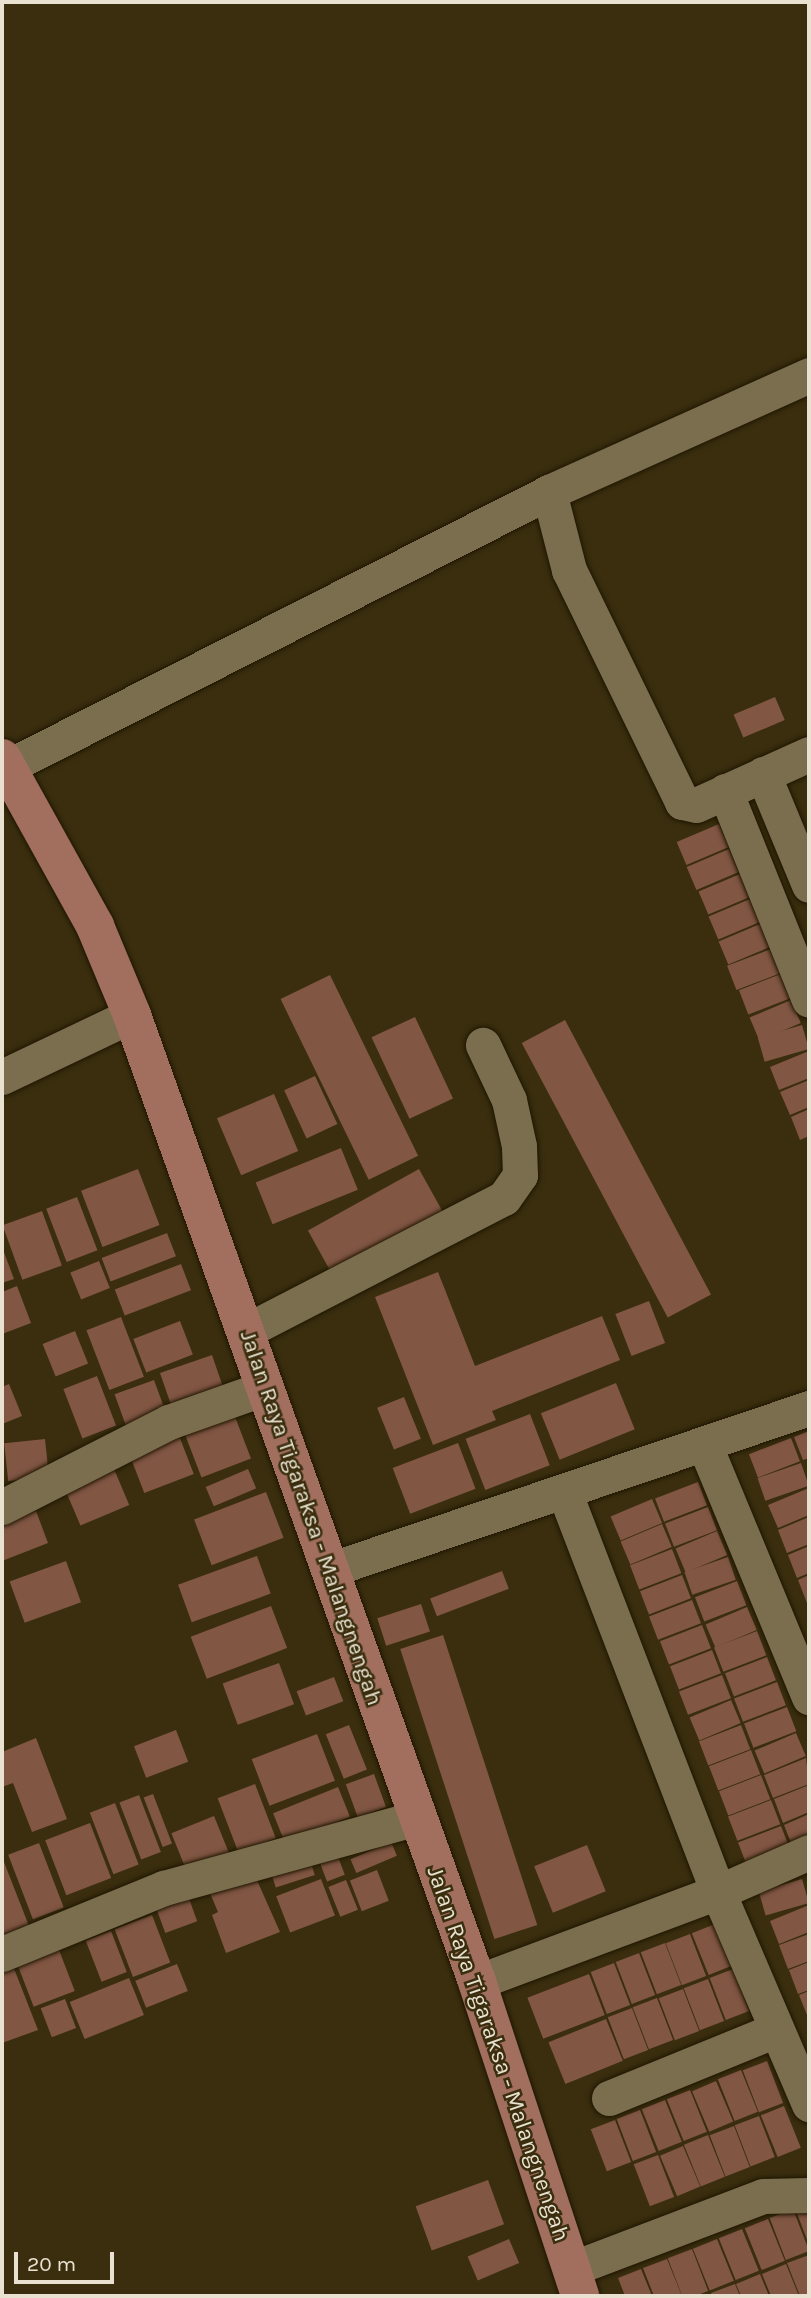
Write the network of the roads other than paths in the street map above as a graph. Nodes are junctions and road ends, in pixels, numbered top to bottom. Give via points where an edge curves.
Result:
1 (809, 375) edge
2 (549, 492) junction
3 (809, 754) edge
4 (4, 762) edge
5 (763, 774) junction
6 (726, 791) junction
7 (809, 885) edge
8 (809, 1000) edge
9 (132, 1015) junction
10 (483, 1045) dead end
11 (2, 1077) edge
12 (246, 1331) junction
13 (265, 1388) junction
14 (809, 1408) edge
15 (705, 1446) junction
16 (564, 1491) junction
17 (2, 1507) edge
18 (329, 1570) junction
19 (809, 1697) edge
20 (417, 1818) junction
21 (809, 1852) edge
22 (718, 1892) junction
23 (2, 1954) edge
24 (477, 1982) junction
25 (776, 2029) junction
26 (609, 2098) dead end
27 (809, 2104) edge
28 (809, 2195) edge
29 (575, 2283) edge

1 - 2 street
2 - 4 street
2 - 6 street via 569,570 682,802 696,805
3 - 5 street
4 - 9 main road, Jalan Raya Tigaraksa - Malangnengah via 95,926
5 - 6 street
5 - 7 street
6 - 8 street
9 - 11 street
9 - 12 main road, Jalan Raya Tigaraksa - Malangnengah
10 - 12 street via 509,1100 519,1146 520,1175 504,1198
12 - 13 main road, Jalan Raya Tigaraksa - Malangnengah
13 - 17 street via 169,1422
13 - 18 main road, Jalan Raya Tigaraksa - Malangnengah
14 - 15 street
15 - 16 street
15 - 19 street
16 - 18 street
16 - 22 street
18 - 20 main road, Jalan Raya Tigaraksa - Malangnengah
20 - 23 street via 164,1888
20 - 24 main road, Jalan Raya Tigaraksa - Malangnengah
21 - 22 street
22 - 24 street
22 - 25 street
24 - 29 main road, Jalan Raya Tigaraksa - Malangnengah
25 - 26 street
25 - 27 street
28 - 29 street via 763,2196

